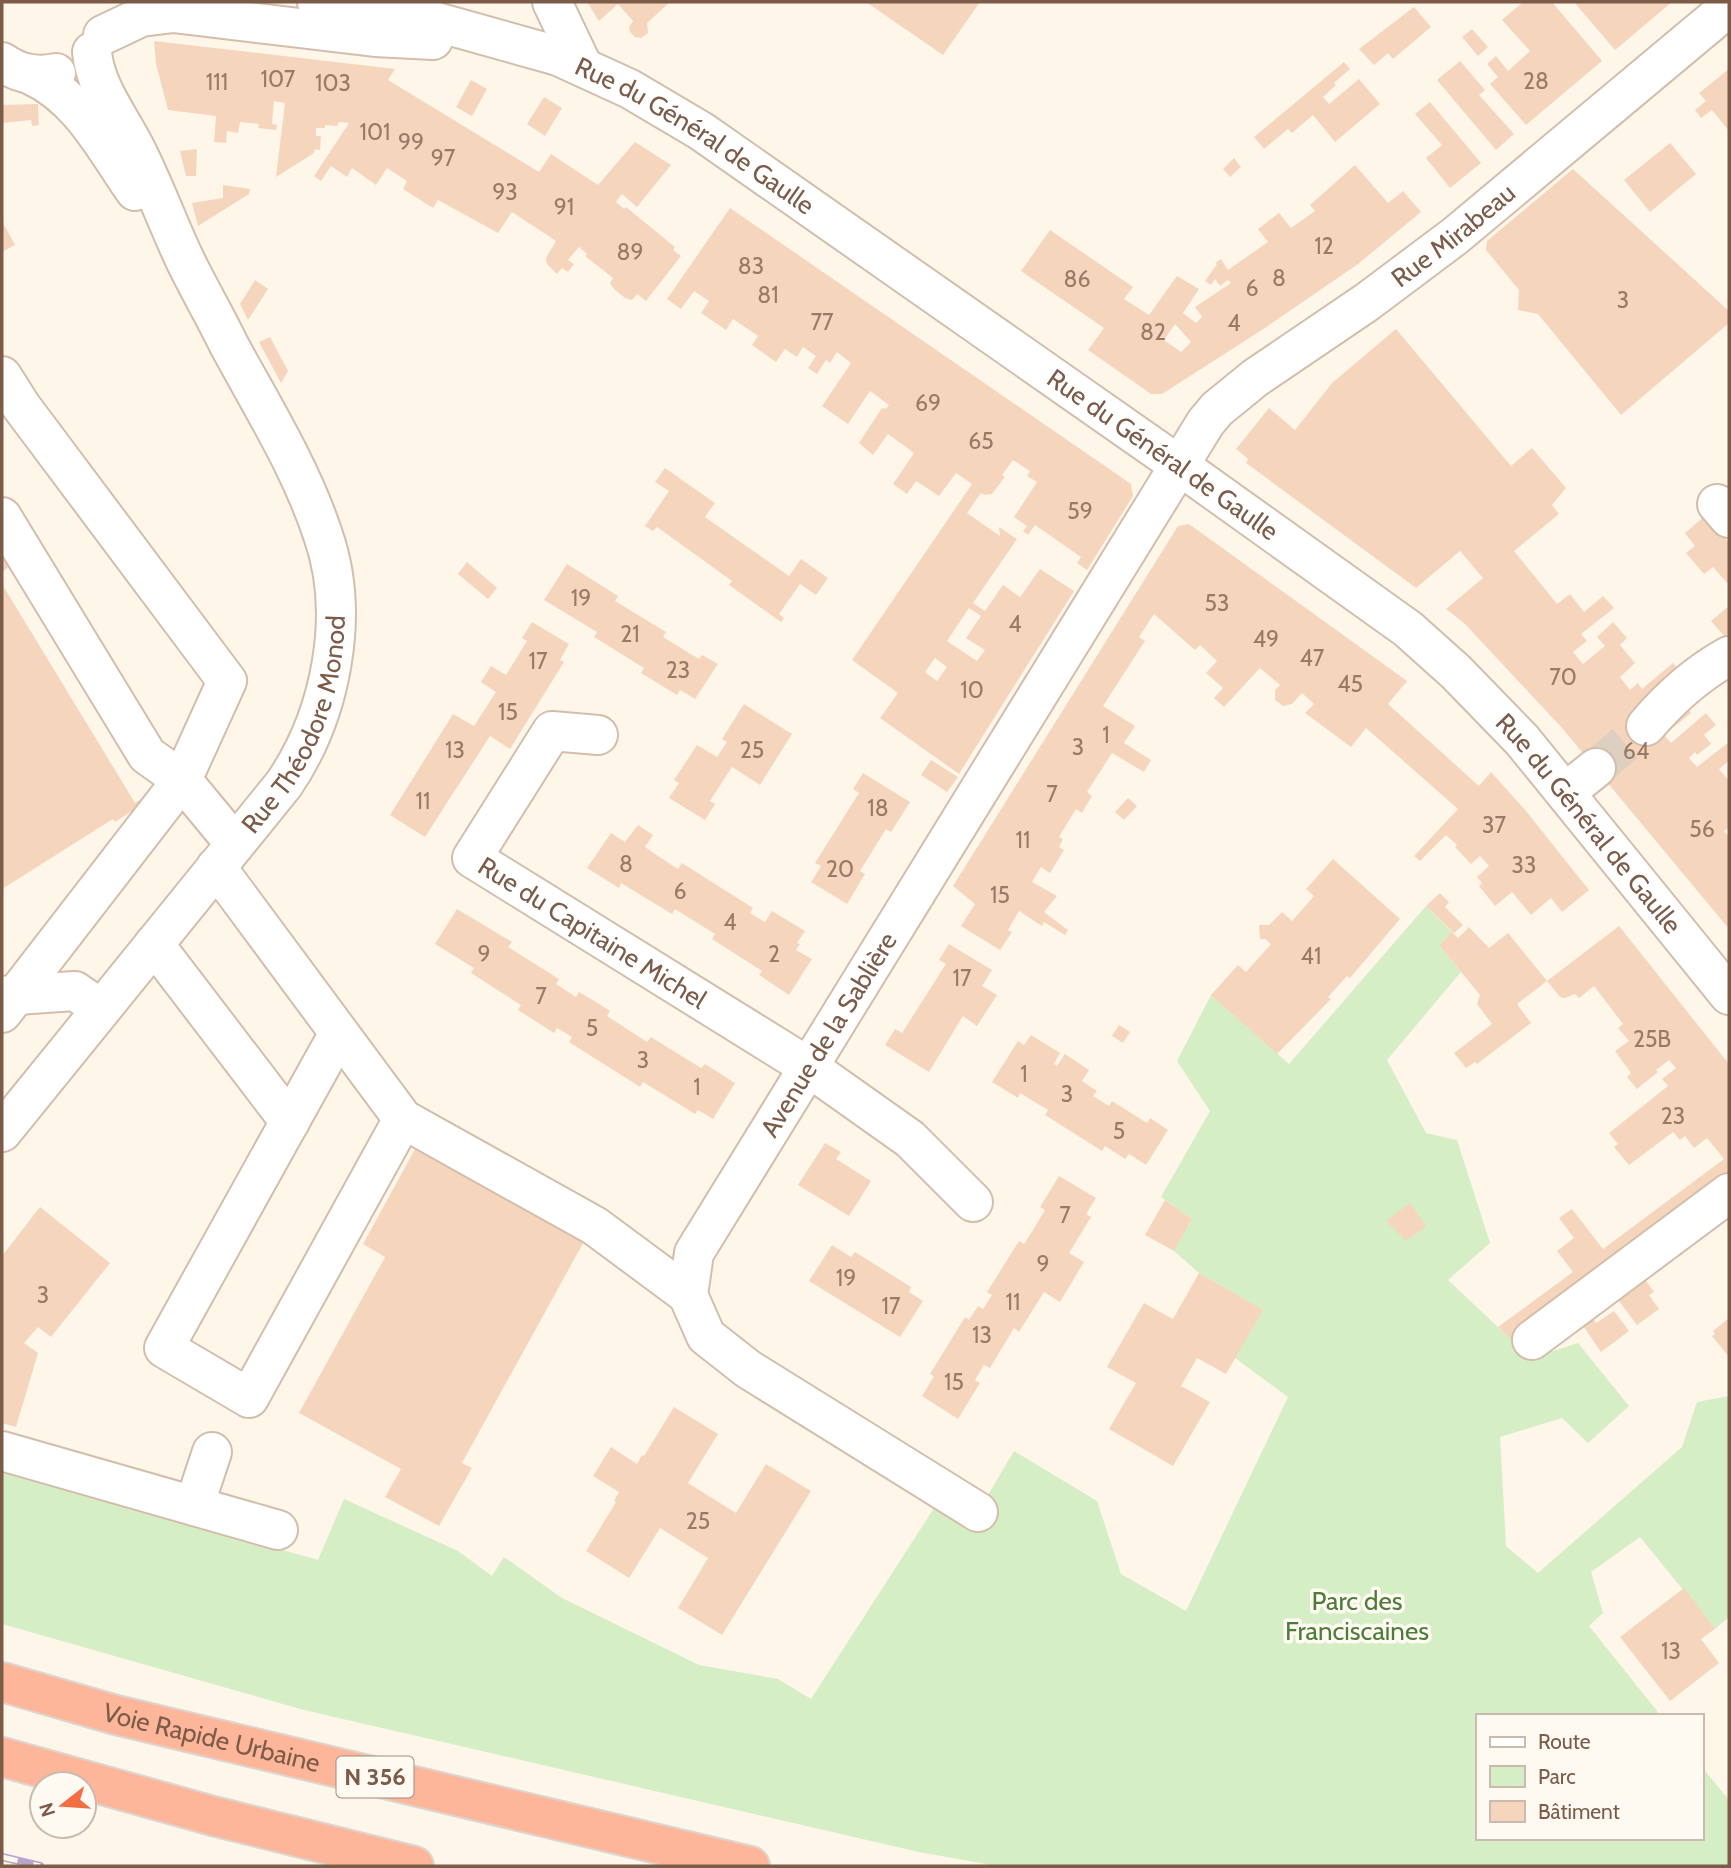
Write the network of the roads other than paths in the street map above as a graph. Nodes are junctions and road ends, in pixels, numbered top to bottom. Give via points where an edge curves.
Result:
1 (317, 2) edge
2 (552, 2) edge
3 (1729, 7) edge
4 (101, 30) edge
5 (498, 40) junction
6 (582, 65) junction
7 (16, 68) edge
8 (186, 261) junction
9 (2, 376) edge
10 (1180, 466) junction
11 (2, 517) edge
12 (1729, 656) edge
13 (1646, 726) tunnel mouth
14 (598, 735) dead end
15 (1595, 768) tunnel mouth
16 (182, 780) junction
17 (1566, 792) junction
18 (226, 856) junction
19 (154, 944) junction
20 (1729, 995) edge
21 (4, 999) edge
22 (101, 1009) junction
23 (339, 1033) junction
24 (2, 1043) edge
25 (807, 1066) junction
26 (402, 1119) junction
27 (290, 1122) junction
28 (2, 1132) edge
29 (1729, 1193) edge
30 (973, 1202) dead end
31 (688, 1295) junction
32 (1532, 1340) dead end
33 (2, 1451) edge
34 (212, 1452) dead end
35 (194, 1506) junction
36 (978, 1512) dead end
37 (278, 1531) dead end
38 (2, 1682) edge
39 (2, 1757) edge
40 (414, 1866) edge
41 (750, 1866) edge

1 - 5 street, Rue du Général de Gaulle via 406,15
2 - 6 street
3 - 10 street, Rue Mirabeau via 1455,236 1237,392 1206,422
4 - 5 street, Rue du Général de Gaulle via 173,13 402,39
4 - 7 street, Rue du Général de Gaulle via 78,65 60,73
4 - 8 street, Rue Théodore Monod via 100,83 140,156
5 - 6 street, Rue du Général de Gaulle
6 - 10 street, Rue du Général de Gaulle via 701,131
7 - 8 street, Rue Théodore Monod via 58,89 81,114
8 - 18 street, Rue Théodore Monod via 306,492 324,537 334,584 330,669 316,722 291,774
9 - 16 street via 227,681
10 - 17 street, Rue du Général de Gaulle via 1408,629 1483,699
10 - 25 street, Avenue de la Sablière
11 - 16 street via 147,755
12 - 13 street via 1681,691
14 - 25 street, Rue du Capitaine Michel via 552,731 472,858
15 - 17 street
16 - 18 street
16 - 21 street
17 - 20 street, Rue du Général de Gaulle
18 - 19 street, Rue Théodore Monod
18 - 23 street
19 - 22 street, Rue Théodore Monod
19 - 27 street
21 - 22 street via 75,991
21 - 24 street
22 - 28 street, Rue Théodore Monod
23 - 26 street
23 - 27 street
25 - 30 street via 910,1139
25 - 31 street, Avenue de la Sablière via 694,1254
26 - 27 street via 249,1398 164,1348
26 - 31 street via 577,1215
29 - 32 street
31 - 36 street via 706,1336 748,1369
33 - 35 street
34 - 35 street
35 - 37 street
38 - 41 highway, Voie Rapide Urbaine / N 356 via 116,1715
39 - 40 highway

